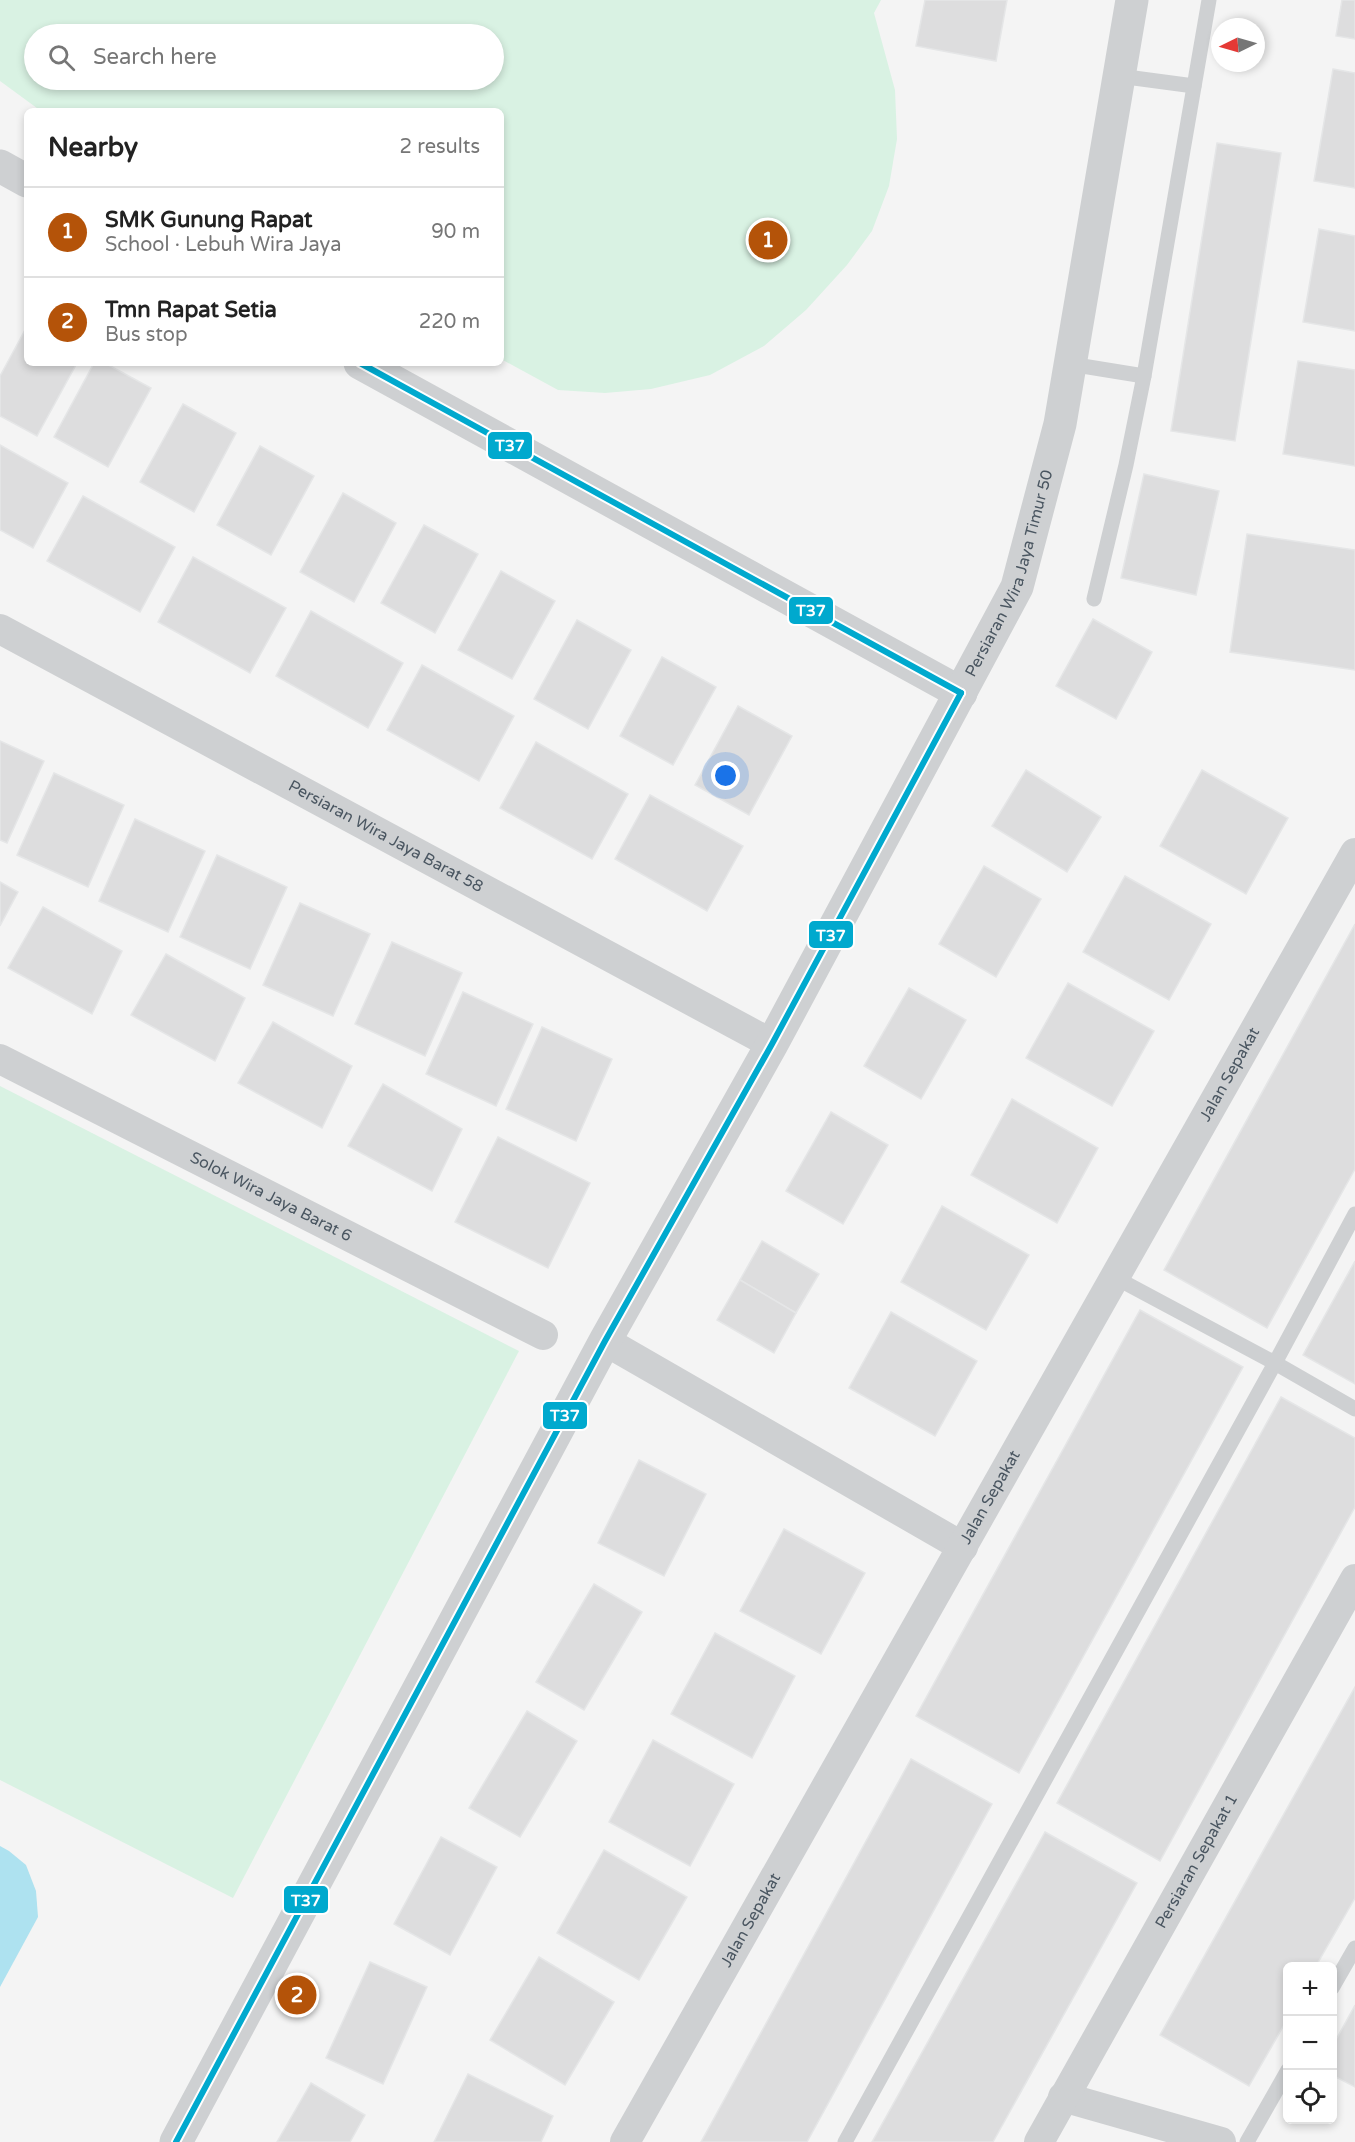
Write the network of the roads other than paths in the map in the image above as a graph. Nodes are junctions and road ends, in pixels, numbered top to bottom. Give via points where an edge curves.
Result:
1 (1132, 0) edge
2 (1209, 0) edge
3 (1119, 76) junction
4 (1194, 86) junction
5 (0, 166) edge
6 (24, 179) edge
7 (1070, 364) junction
8 (365, 366) edge
9 (1144, 376) junction
10 (1094, 599) dead end
11 (0, 629) edge
12 (961, 693) junction
13 (1355, 853) edge
14 (772, 1044) junction
15 (0, 1059) edge
16 (1355, 1214) edge
17 (1116, 1278) junction
18 (543, 1335) dead end
19 (605, 1341) junction
20 (1275, 1363) junction
21 (1355, 1409) edge
22 (963, 1547) junction
23 (1355, 1580) edge
24 (1355, 1947) edge
25 (1337, 1979) edge
26 (1283, 2077) edge
27 (1063, 2097) junction
28 (176, 2142) edge
29 (625, 2142) edge
30 (845, 2142) edge
31 (1039, 2142) edge
32 (1221, 2142) edge
33 (1247, 2142) edge

1 - 3 street, Persiaran Wira Jaya Timur 50
2 - 4 lane
3 - 4 lane
3 - 7 street, Persiaran Wira Jaya Timur 50
4 - 9 lane
5 - 6 street
7 - 9 lane
7 - 12 street, Persiaran Wira Jaya Timur 50 via 1060,424 1017,587
8 - 12 street
9 - 10 lane
11 - 14 street, Persiaran Wira Jaya Barat 58
12 - 14 street, Persiaran Wira Jaya Timur 50
13 - 17 street, Jalan Sepakat
14 - 19 street, Persiaran Wira Jaya Timur 50
15 - 18 street, Solok Wira Jaya Barat 6
16 - 20 lane
17 - 20 lane
17 - 22 street, Jalan Sepakat
19 - 22 street
19 - 28 street, Persiaran Wira Jaya Timur 50
20 - 21 lane
20 - 30 lane
22 - 29 street, Jalan Sepakat
23 - 27 street, Persiaran Sepakat 1
24 - 25 lane
26 - 33 lane
27 - 31 street, Persiaran Sepakat 1
27 - 32 street

